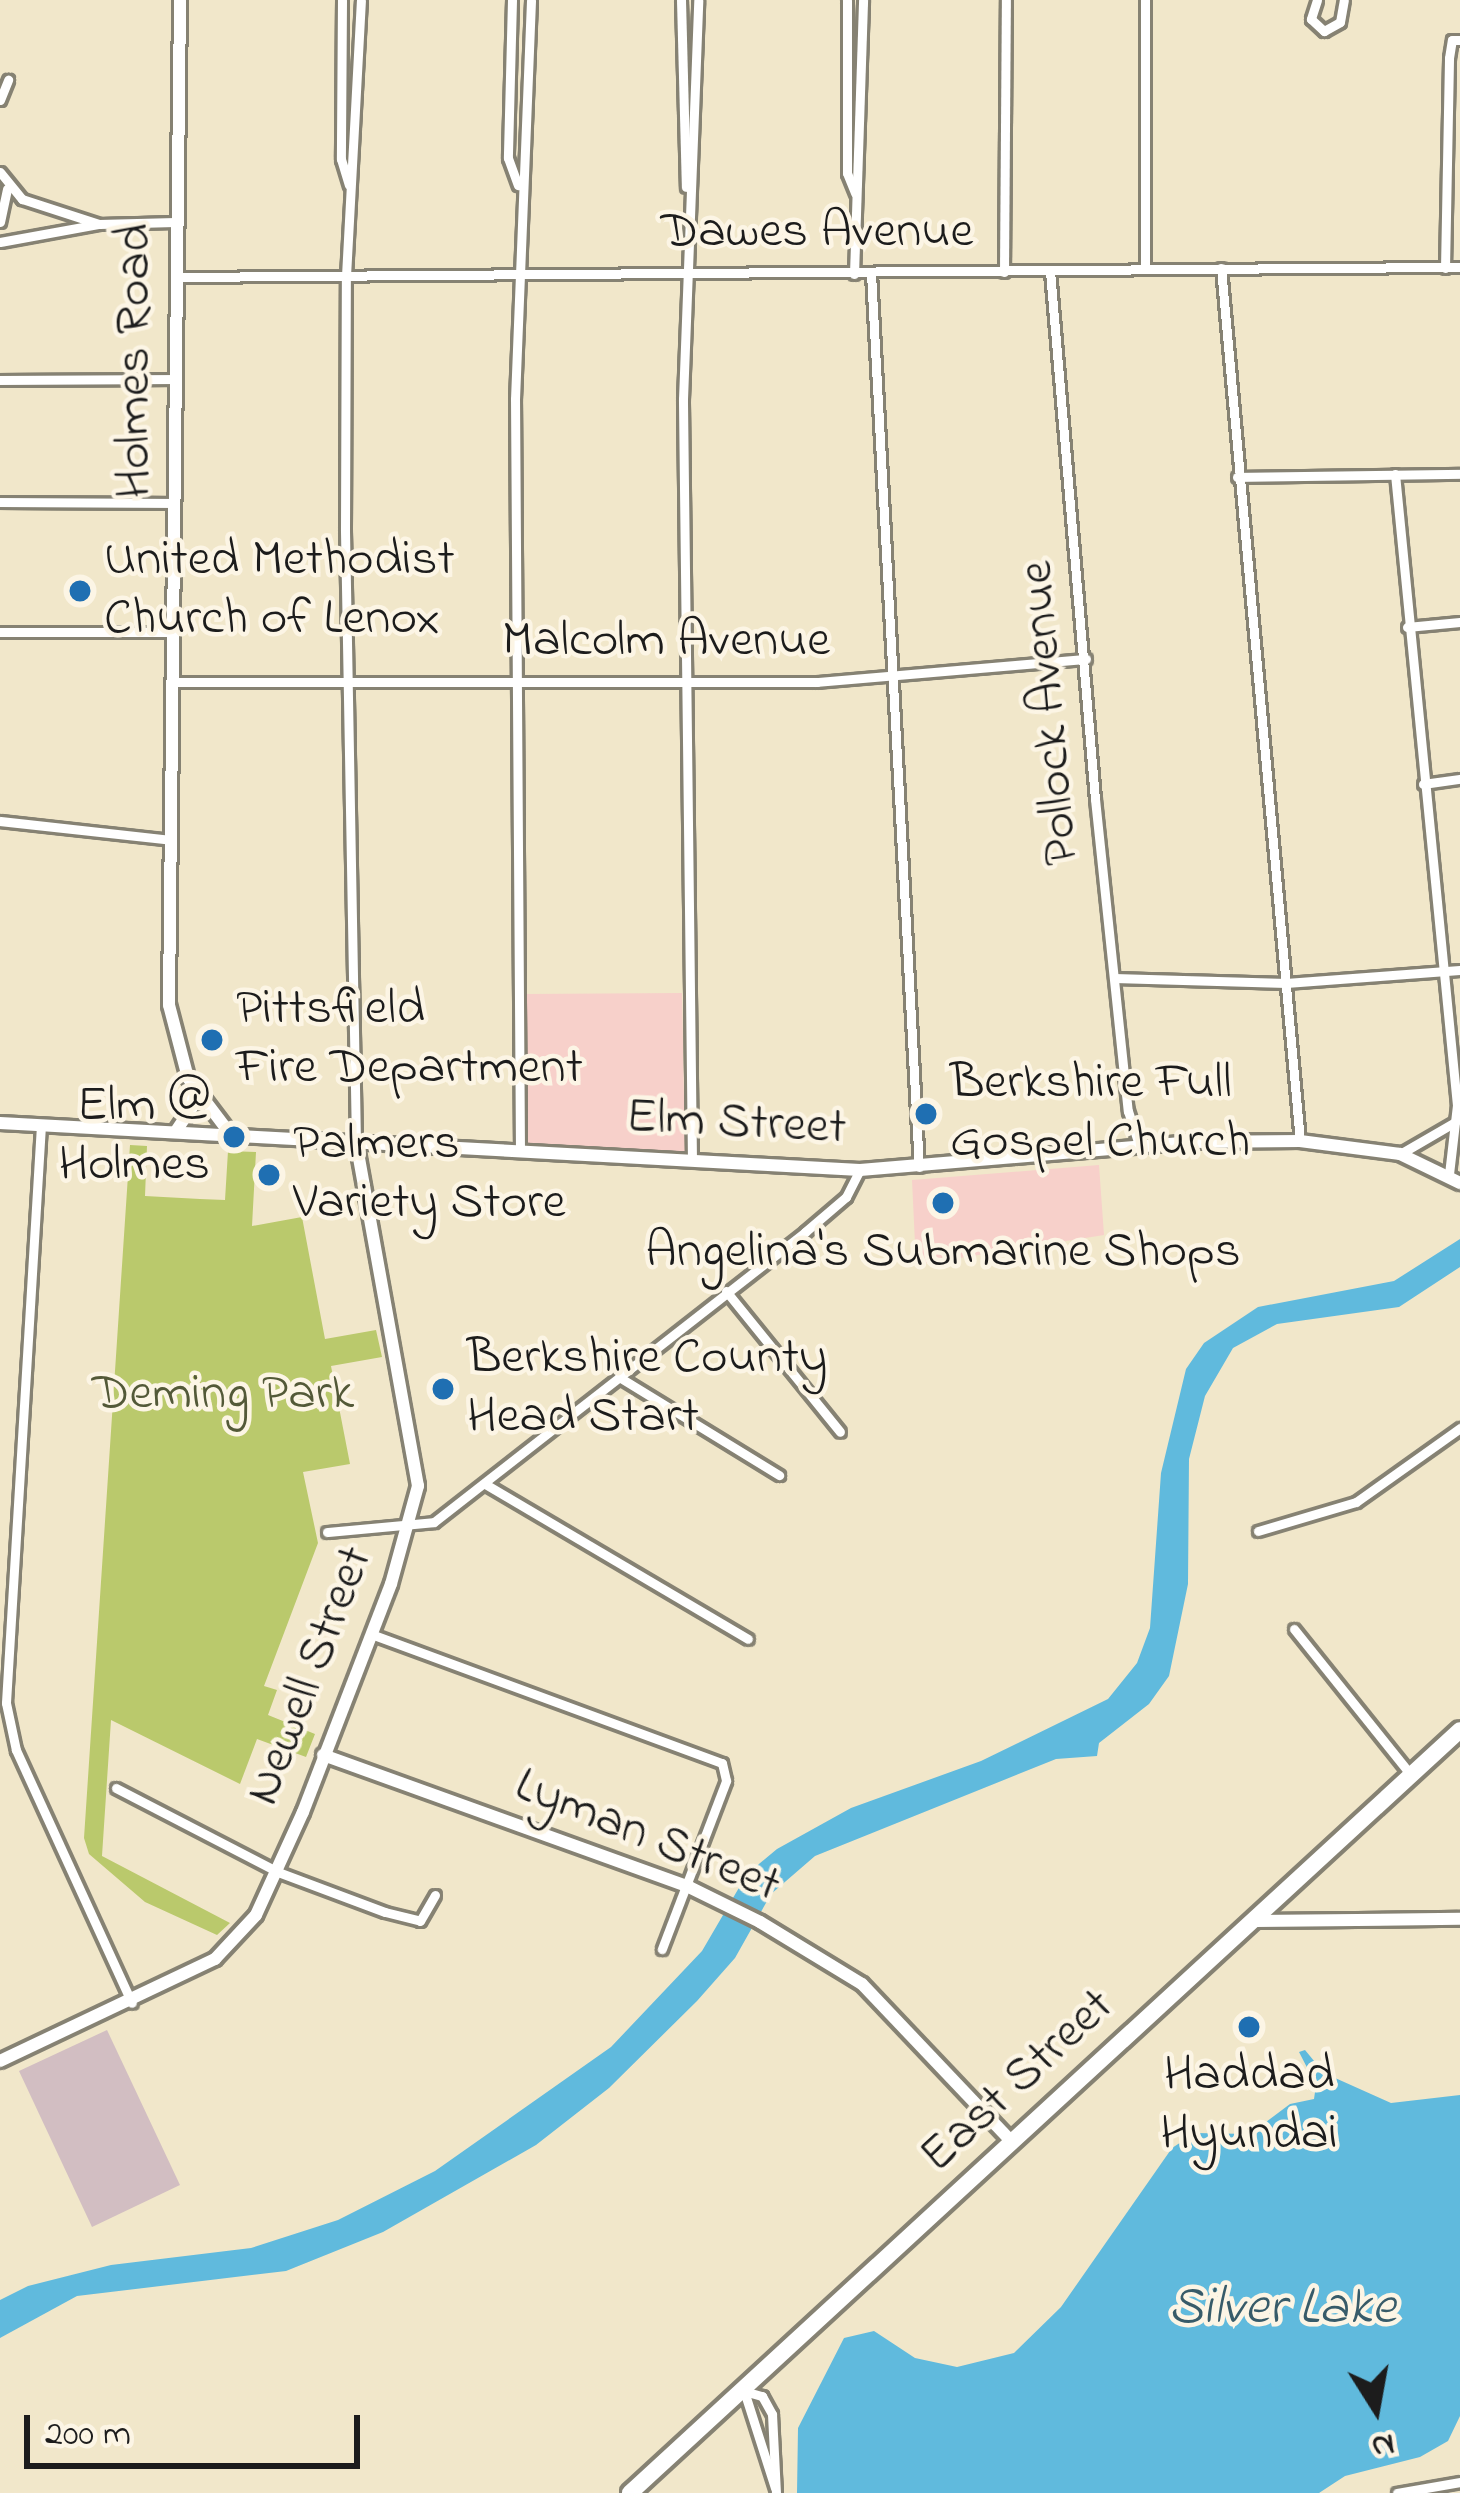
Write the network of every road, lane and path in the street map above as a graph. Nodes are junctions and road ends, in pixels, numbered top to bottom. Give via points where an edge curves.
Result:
1 (180, 0) edge
2 (1006, 0) edge
3 (1145, 0) edge
4 (1317, 0) edge
5 (1344, 0) edge
6 (512, 1) edge
7 (531, 1) edge
8 (342, 2) edge
9 (361, 2) edge
10 (847, 2) edge
11 (863, 2) edge
12 (698, 3) edge
13 (681, 4) edge
14 (1456, 40) edge
15 (8, 80) dead end
16 (0, 100) edge
17 (0, 172) edge
18 (518, 186) junction
19 (349, 187) junction
20 (8, 189) junction
21 (687, 193) junction
22 (854, 193) junction
23 (0, 222) edge
24 (175, 222) junction
25 (99, 224) junction
26 (0, 242) edge
27 (1221, 268) junction
28 (1445, 268) junction
29 (1460, 268) edge
30 (1144, 269) junction
31 (1050, 271) junction
32 (1004, 272) junction
33 (517, 273) junction
34 (687, 273) junction
35 (871, 273) junction
36 (854, 274) junction
37 (346, 276) junction
38 (175, 277) junction
39 (0, 380) edge
40 (175, 380) junction
41 (1395, 474) junction
42 (1460, 474) edge
43 (1237, 477) junction
44 (0, 502) edge
45 (175, 503) junction
46 (1460, 622) edge
47 (1407, 627) junction
48 (0, 632) edge
49 (174, 632) junction
50 (1085, 659) junction
51 (891, 676) junction
52 (686, 681) junction
53 (173, 682) junction
54 (515, 682) junction
55 (347, 683) junction
56 (1460, 779) edge
57 (1423, 784) junction
58 (0, 821) edge
59 (171, 840) junction
60 (1460, 970) edge
61 (1439, 972) junction
62 (1114, 978) junction
63 (1286, 983) junction
64 (188, 1078) junction
65 (1456, 1122) edge
66 (0, 1123) edge
67 (41, 1125) junction
68 (176, 1131) junction
69 (232, 1136) junction
70 (1300, 1142) junction
71 (356, 1143) junction
72 (1140, 1147) junction
73 (520, 1151) junction
74 (1400, 1154) junction
75 (692, 1161) junction
76 (919, 1167) junction
77 (860, 1170) junction
78 (1455, 1179) edge
79 (726, 1292) junction
80 (619, 1377) junction
81 (1460, 1428) edge
82 (840, 1432) dead end
83 (779, 1475) dead end
84 (485, 1484) junction
85 (410, 1521) junction
86 (327, 1532) dead end
87 (1258, 1532) dead end
88 (1294, 1629) dead end
89 (371, 1634) junction
90 (748, 1639) dead end
91 (3, 1703) edge
92 (1460, 1730) edge
93 (323, 1755) junction
94 (1410, 1774) junction
95 (116, 1788) dead end
96 (278, 1872) junction
97 (689, 1887) junction
98 (435, 1895) dead end
99 (1460, 1918) edge
100 (1255, 1921) junction
101 (662, 1949) dead end
102 (132, 2003) junction
103 (0, 2060) edge
104 (1013, 2143) junction
105 (744, 2391) junction
106 (1460, 2482) edge
107 (775, 2491) edge
108 (630, 2493) edge
109 (1397, 2493) edge

1 - 24 street, Holmes Road
2 - 32 street
3 - 30 street
4 - 5 street via 1312,19 1324,31 1340,22
6 - 7 street
6 - 18 street via 508,158
7 - 18 street via 527,161
8 - 9 street
8 - 19 street via 341,159
9 - 19 street
10 - 11 street
10 - 22 street via 847,173
11 - 22 street
12 - 13 street
12 - 21 street
13 - 21 street
14 - 28 street
15 - 16 street
17 - 20 street
18 - 33 street
19 - 37 street
20 - 23 street
20 - 25 street
21 - 34 street
22 - 36 street
24 - 25 street
24 - 38 street, Holmes Road
25 - 26 street
27 - 28 street, Dawes Avenue
27 - 30 street, Dawes Avenue
27 - 43 street
28 - 29 street, Dawes Avenue
30 - 31 street, Dawes Avenue
31 - 32 street, Dawes Avenue
31 - 50 street, Pollock Avenue
32 - 35 street, Dawes Avenue
33 - 34 street, Dawes Avenue
33 - 37 street, Dawes Avenue
33 - 54 street
34 - 36 street, Dawes Avenue
34 - 52 street
35 - 36 street, Dawes Avenue
35 - 51 street
37 - 38 street, Dawes Avenue
37 - 55 street
38 - 40 street, Holmes Road
39 - 40 street
40 - 45 street, Holmes Road
41 - 42 street
41 - 43 street
41 - 47 street
43 - 63 street
44 - 45 street
45 - 49 street, Holmes Road
46 - 47 street
47 - 57 street
48 - 49 street
49 - 53 street, Holmes Road
50 - 51 street, Malcolm Avenue
50 - 62 street, Pollock Avenue
51 - 52 street, Malcolm Avenue
51 - 76 street
52 - 54 street, Malcolm Avenue
52 - 75 street
53 - 55 street, Malcolm Avenue
53 - 59 street, Holmes Road
54 - 55 street, Malcolm Avenue
54 - 73 street
55 - 71 street
56 - 57 street
57 - 61 street
58 - 59 street via 60,834
59 - 64 street, Holmes Road via 169,1005
60 - 61 street
61 - 63 street
61 - 65 street
62 - 63 street
62 - 72 street, Pollock Avenue via 1128,1111
63 - 70 street
64 - 68 street, Holmes Road via 193,1106
64 - 69 street, Holmes Road
65 - 74 street
65 - 78 street
66 - 67 street, Elm Street
67 - 68 street, Elm Street
67 - 91 street
68 - 69 street, Elm Street
69 - 71 street, Elm Street
70 - 72 street, Elm Street
70 - 74 street, Elm Street
71 - 73 street, Elm Street
71 - 85 street via 417,1456
72 - 76 street, Elm Street
73 - 75 street, Elm Street
74 - 78 street, Elm Street
75 - 77 street, Elm Street
76 - 77 street, Elm Street
77 - 79 street, Newell Street via 846,1197
79 - 80 street, Newell Street
79 - 82 street
80 - 83 street
80 - 84 street, Newell Street
81 - 87 street via 1357,1502
84 - 85 street, Newell Street via 434,1522
84 - 90 street
85 - 86 street
85 - 89 street, Newell Street
88 - 94 street
89 - 93 street, Newell Street
89 - 97 street via 728,1772
91 - 102 street via 16,1750
92 - 94 highway, East Street
93 - 96 street, Newell Street
93 - 97 street, Lyman Street
94 - 100 highway, East Street
95 - 96 street
96 - 98 street via 412,1921 426,1917
96 - 102 street, Newell Street via 256,1915 222,1953
97 - 101 street
97 - 104 street, Lyman Street via 862,1984
99 - 100 street
100 - 104 highway, East Street
102 - 103 street, Newell Street
104 - 105 highway, East Street
105 - 107 street
105 - 107 street via 763,2396 772,2414
105 - 108 highway, East Street
106 - 109 street

